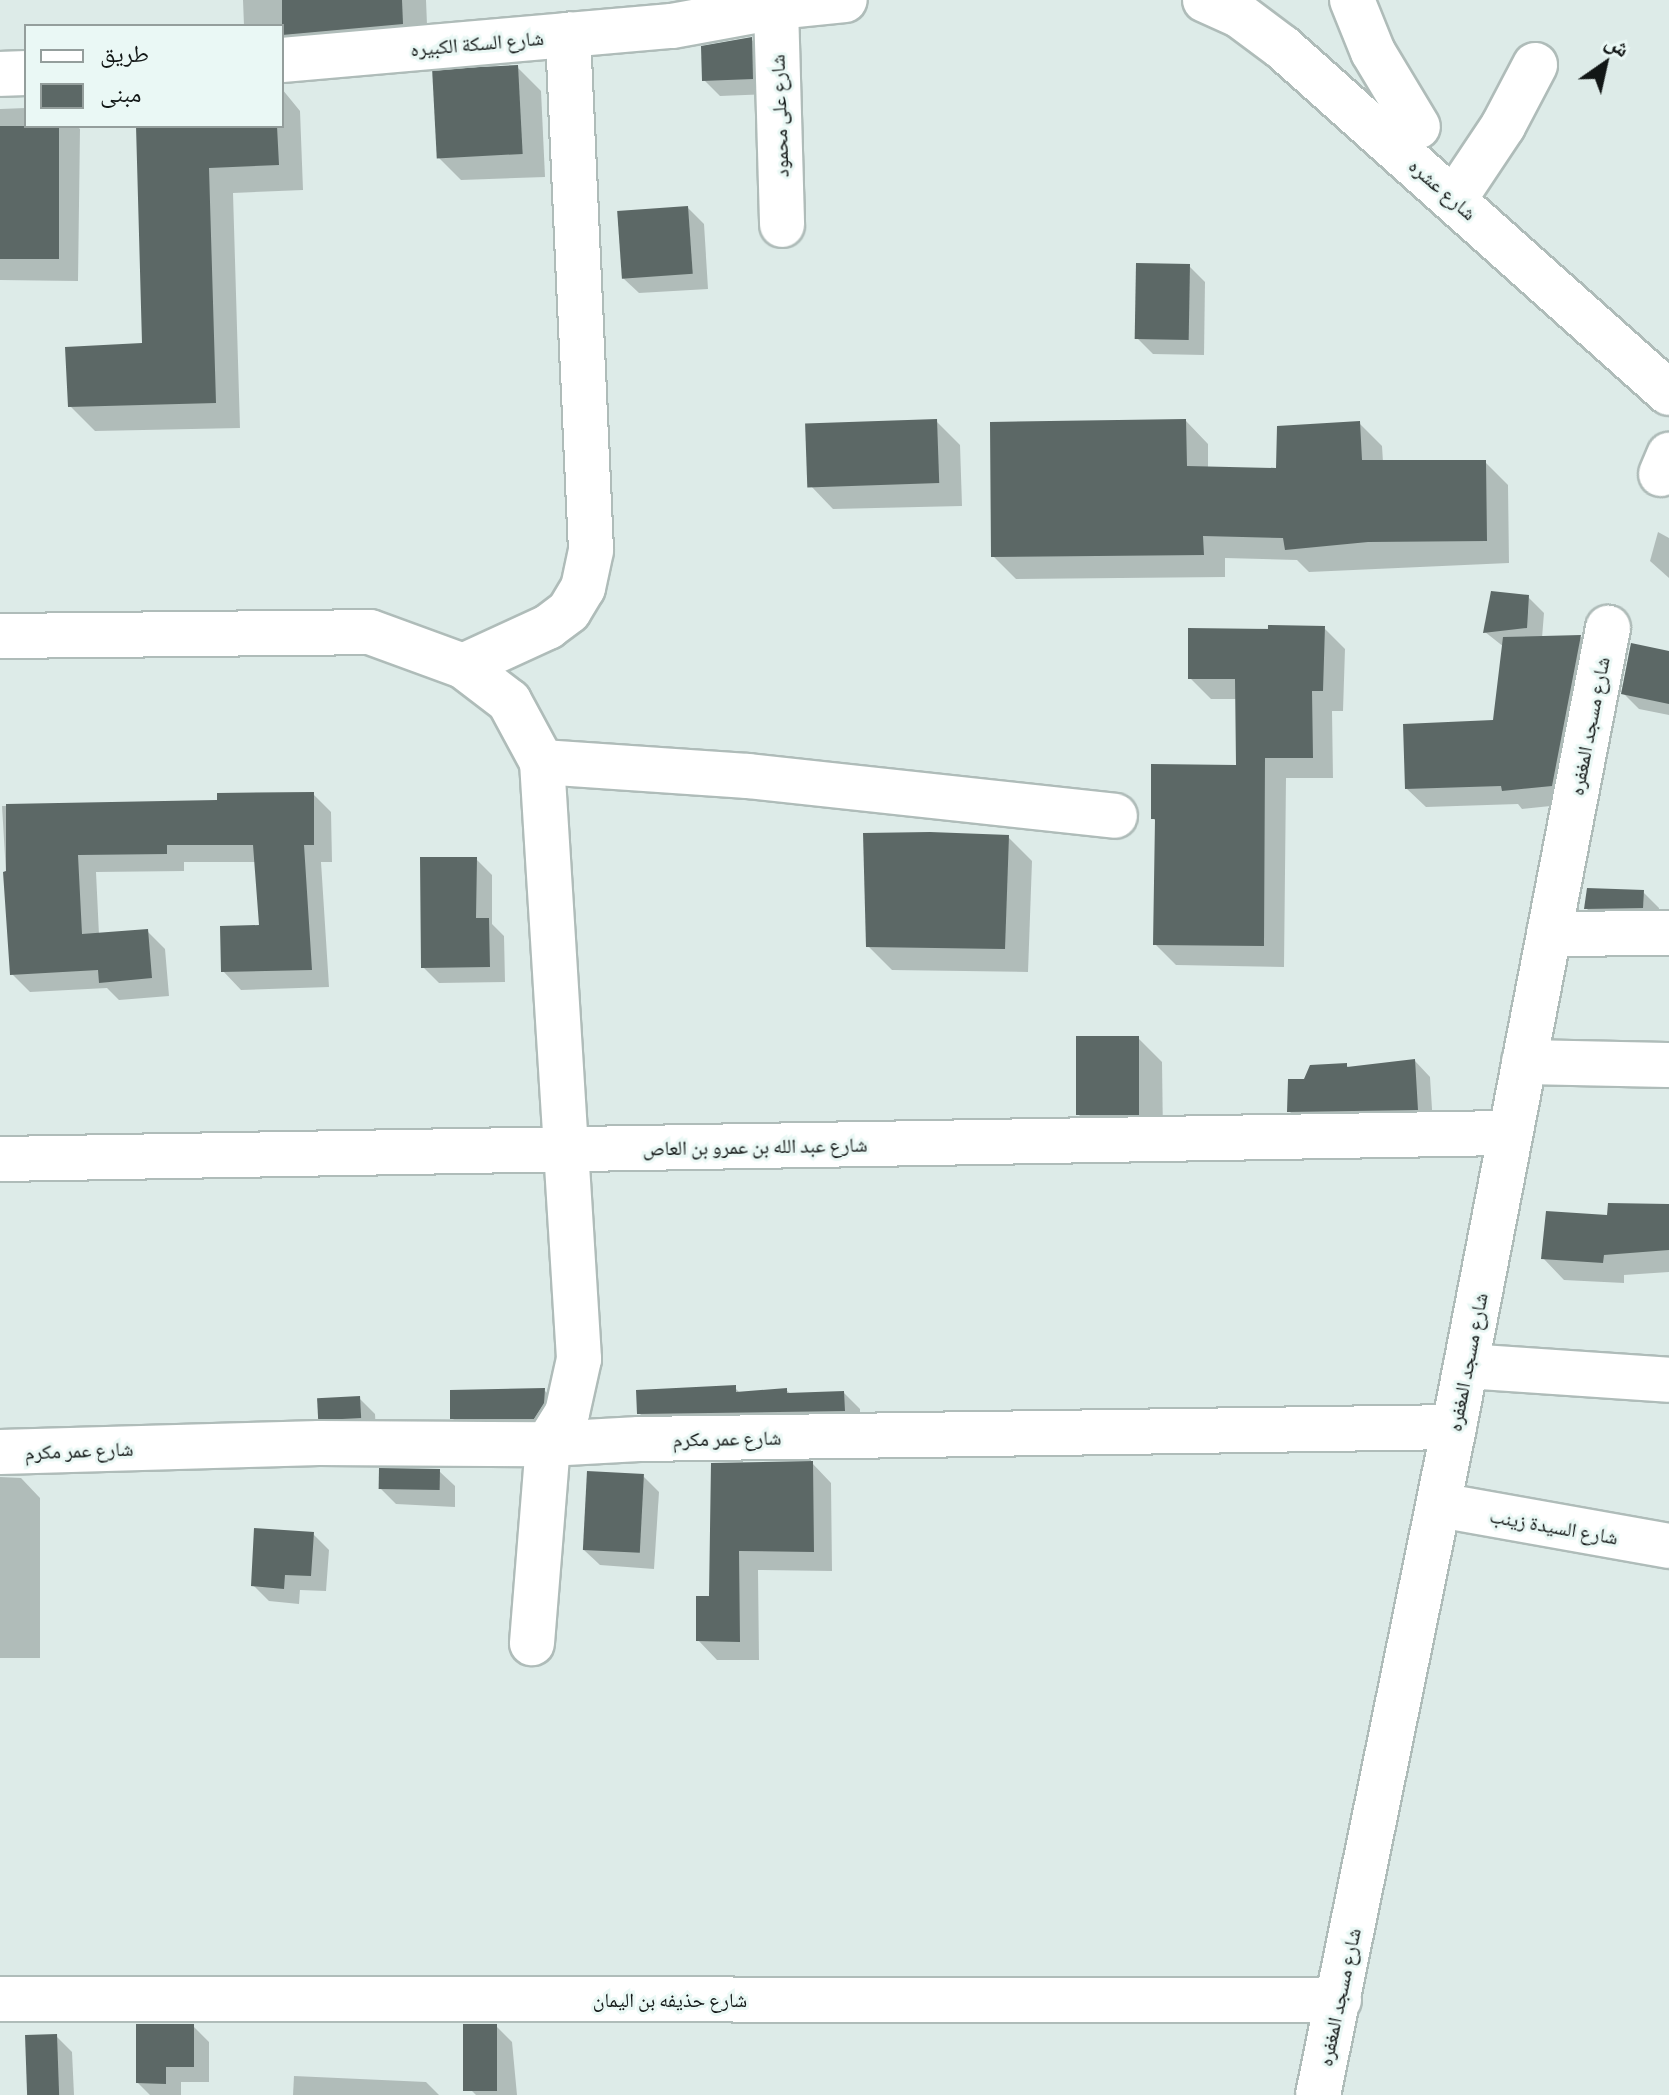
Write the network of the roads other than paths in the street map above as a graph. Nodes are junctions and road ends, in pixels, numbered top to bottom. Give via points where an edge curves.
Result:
1 (845, 0) edge
2 (1352, 0) edge
3 (1231, 5) edge
4 (776, 7) junction
5 (671, 13) edge
6 (568, 35) junction
7 (284, 60) edge
8 (1535, 65) dead end
9 (24, 73) edge
10 (0, 74) edge
11 (1418, 127) dead end
12 (1455, 198) junction
13 (782, 225) dead end
14 (1669, 393) edge
15 (1608, 628) dead end
16 (0, 636) edge
17 (463, 666) junction
18 (542, 762) junction
19 (1115, 816) dead end
20 (1669, 933) edge
21 (1549, 934) junction
22 (1524, 1062) junction
23 (1669, 1065) edge
24 (1510, 1133) junction
25 (568, 1150) junction
26 (0, 1159) edge
27 (1466, 1366) junction
28 (1669, 1380) edge
29 (1454, 1427) junction
30 (548, 1444) junction
31 (0, 1452) edge
32 (1439, 1505) junction
33 (1669, 1546) edge
34 (532, 1643) dead end
35 (0, 1999) edge
36 (1339, 2000) junction
37 (1318, 2095) edge

1 - 4 street
2 - 11 street via 1373,52
3 - 12 street, شارع عشره
4 - 5 street
4 - 13 street, شارع على محمود
5 - 6 street, شارع السكة الكبيره
6 - 7 street, شارع السكة الكبيره
6 - 17 street via 591,550 583,588 569,611 548,627
8 - 12 street via 1503,126
9 - 10 street
12 - 14 street, شارع عشره
15 - 21 street, شارع مسجد المغفره
16 - 17 street via 370,632
17 - 18 street via 509,701
18 - 19 street via 748,776
18 - 25 street
20 - 21 street
21 - 22 street, شارع مسجد المغفره
22 - 23 street
22 - 24 street, شارع مسجد المغفره
24 - 25 street, شارع عبد الله بن عمرو بن العاص
24 - 27 street, شارع مسجد المغفره
25 - 26 street, شارع عبد الله بن عمرو بن العاص
25 - 30 street via 579,1359 567,1413
27 - 28 street
27 - 29 street, شارع مسجد المغفره
29 - 30 street, شارع عمر مكرم
29 - 32 street, شارع مسجد المغفره
30 - 31 street, شارع عمر مكرم via 319,1443
30 - 34 street
32 - 33 street, شارع السيدة زينب
32 - 36 street, شارع مسجد المغفره
35 - 36 street, شارع حذيفه بن اليمان
36 - 37 street, شارع مسجد المغفره

